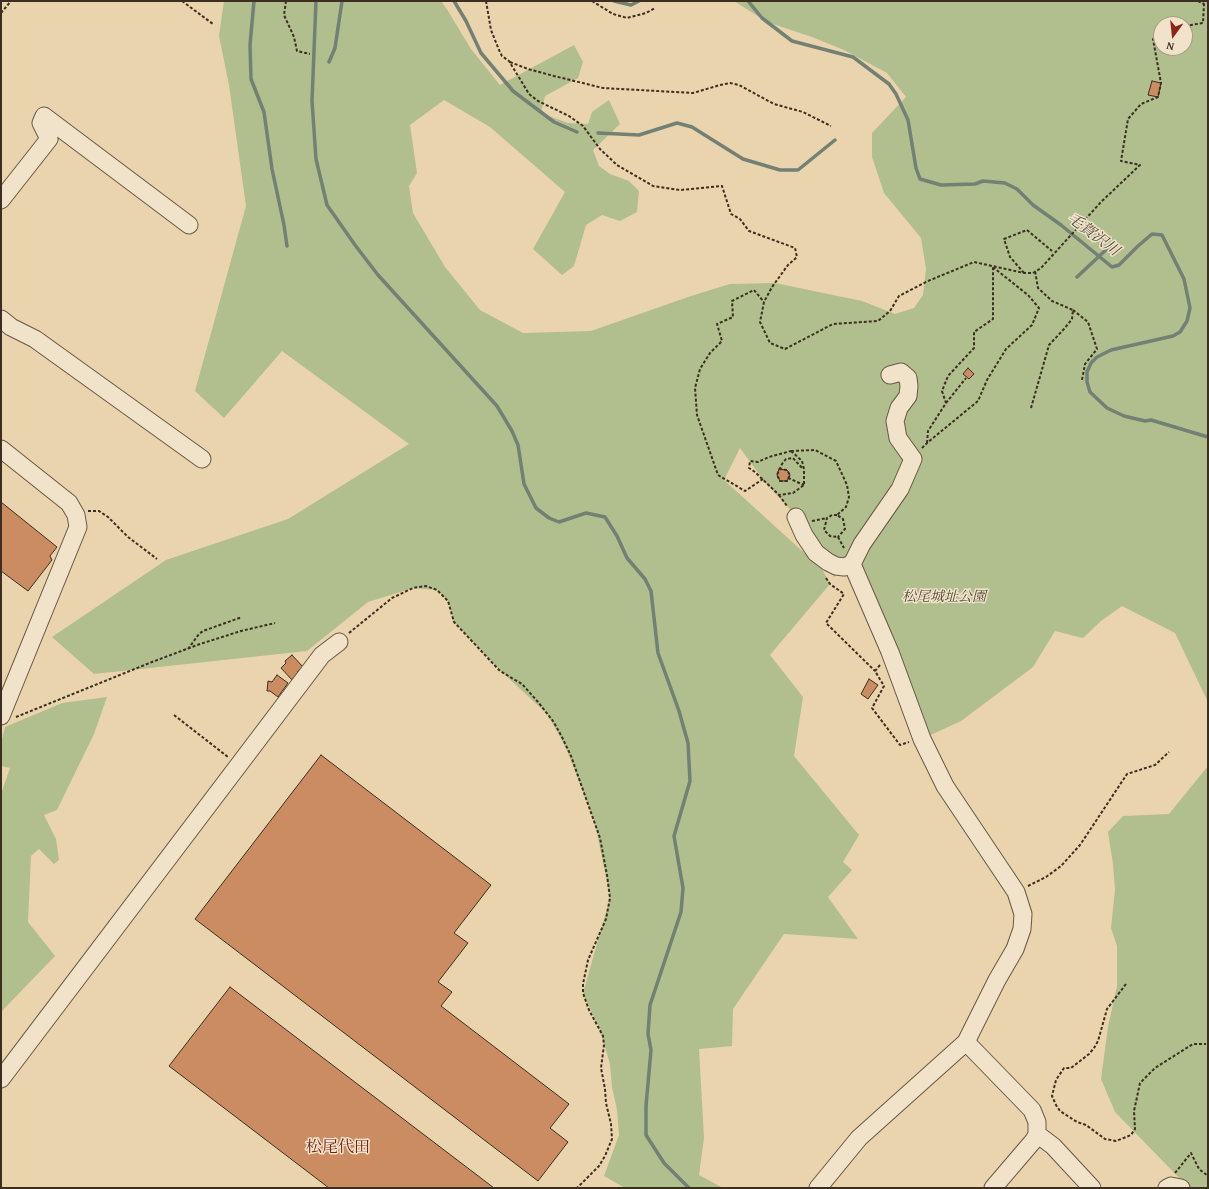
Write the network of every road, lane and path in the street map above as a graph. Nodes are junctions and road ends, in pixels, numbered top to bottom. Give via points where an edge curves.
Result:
1 (11, 1) edge
2 (182, 1) edge
3 (286, 1) edge
4 (486, 1) edge
5 (592, 1) edge
6 (1198, 1) edge
7 (1206, 1) edge
8 (1204, 4) junction
9 (655, 8) dead end
10 (1, 14) edge
11 (213, 24) dead end
12 (1193, 25) edge
13 (310, 54) dead end
14 (1156, 56) edge
15 (509, 61) junction
16 (831, 126) dead end
17 (1, 200) edge
18 (188, 225) dead end
19 (1052, 251) dead end
20 (993, 267) junction
21 (1036, 271) junction
22 (1024, 274) junction
23 (764, 302) junction
24 (1073, 310) junction
25 (1, 319) edge
26 (890, 375) dead end
27 (966, 378) dead end
28 (1082, 380) dead end
29 (946, 403) junction
30 (1031, 408) dead end
31 (927, 443) junction
32 (1, 448) edge
33 (791, 451) junction
34 (202, 459) dead end
35 (913, 459) junction
36 (804, 469) junction
37 (779, 470) junction
38 (788, 478) junction
39 (763, 479) junction
40 (804, 485) junction
41 (76, 515) junction
42 (837, 515) junction
43 (796, 516) dead end
44 (157, 559) dead end
45 (852, 564) junction
46 (830, 584) dead end
47 (242, 617) dead end
48 (275, 623) dead end
49 (339, 642) joint
50 (187, 649) junction
51 (890, 652) junction
52 (875, 671) junction
53 (6, 692) edge
54 (174, 715) dead end
55 (9, 717) edge
56 (922, 739) junction
57 (1169, 752) dead end
58 (239, 765) junction
59 (1016, 892) junction
60 (1126, 984) dead end
61 (966, 1042) junction
62 (1206, 1044) dead end
63 (1, 1079) edge
64 (1037, 1134) junction
65 (1208, 1176) edge
66 (1173, 1184) edge
67 (577, 1188) edge
68 (818, 1188) edge
69 (993, 1188) edge
70 (1092, 1188) edge

1 - 10 path
2 - 11 path
3 - 13 path via 284,15 294,37 296,51
4 - 15 path via 490,30 502,56
5 - 9 path via 613,14 627,18
6 - 8 path
7 - 8 path
8 - 12 path via 1203,23
14 - 21 path via 1161,83 1158,97 1141,104 1128,119 1121,161 1140,165 1100,202
15 - 16 path via 528,69 603,88 693,94 730,83 739,85 774,104 803,112
15 - 23 path via 529,94 583,126 600,149 617,165 653,186 680,190 722,186 731,214 740,219 749,231 795,248 797,257 788,265
17 - 18 street via 49,140 41,123 44,116
19 - 22 path via 1027,230 1004,239 1010,257
20 - 22 path
20 - 23 path via 974,262 899,296 890,311 878,321 833,324 785,349 770,343 760,322
20 - 29 path via 993,320 974,332 974,348 948,376 942,391
20 - 31 path via 1028,295 1039,308 1032,325 1006,350 987,380 978,401
21 - 22 path
21 - 24 path via 1038,288 1052,301
23 - 39 path via 754,290 732,301 733,317 717,324 722,341 710,353 700,369 695,388 698,415 718,476 745,491
24 - 28 path via 1088,322 1096,349 1085,364
24 - 30 path via 1072,319 1048,345
25 - 34 street via 11,328 35,339
26 - 35 street via 901,372 908,378 908,396 895,420 898,438
27 - 29 path
29 - 31 path via 928,431
31 - 35 path
32 - 41 street via 69,503
33 - 36 path via 802,461
33 - 39 path via 769,456 758,462 750,461 749,468
33 - 42 path via 815,450 836,461 847,485 849,498 846,507
35 - 45 street via 900,489 862,544
36 - 37 path via 793,458 786,459
36 - 40 path
37 - 38 path via 787,470 790,475
37 - 38 path via 777,475 780,481 787,481
38 - 40 path
39 - 40 path via 779,495 793,493
41 - 44 path via 90,510 99,511
41 - 53 street via 78,527
42 - 42 path via 827,518 824,530 830,536 838,537 845,529 843,519
43 - 45 street via 816,553 836,566
45 - 51 street
46 - 52 path via 844,594 826,623
47 - 50 path via 203,631
48 - 50 path
49 - 58 street via 322,655
49 - 67 path via 392,598 413,588 426,586 437,590 448,601 454,622 500,671 522,684 538,702 553,721 571,756 600,838 610,898 606,919 588,960 583,993 603,1036 601,1068 612,1139 599,1166
50 - 55 path
51 - 52 path
51 - 56 street
52 - 56 path via 884,686 872,708 900,744
53 - 55 street
54 - 58 path
56 - 59 street via 945,786
57 - 59 path via 1155,765 1126,774 1080,845 1061,866 1046,877
58 - 63 street
59 - 61 street via 1023,914 1022,930
60 - 62 path via 1107,1009 1094,1048 1070,1068 1064,1068 1056,1080 1052,1096 1060,1111 1105,1139 1116,1140 1131,1135 1135,1129 1134,1111 1140,1083 1155,1068 1184,1049 1193,1044
61 - 64 street via 1032,1110 1037,1122
61 - 68 street via 859,1138
64 - 69 street
64 - 70 street via 1053,1146
65 - 66 path via 1199,1169 1191,1153

